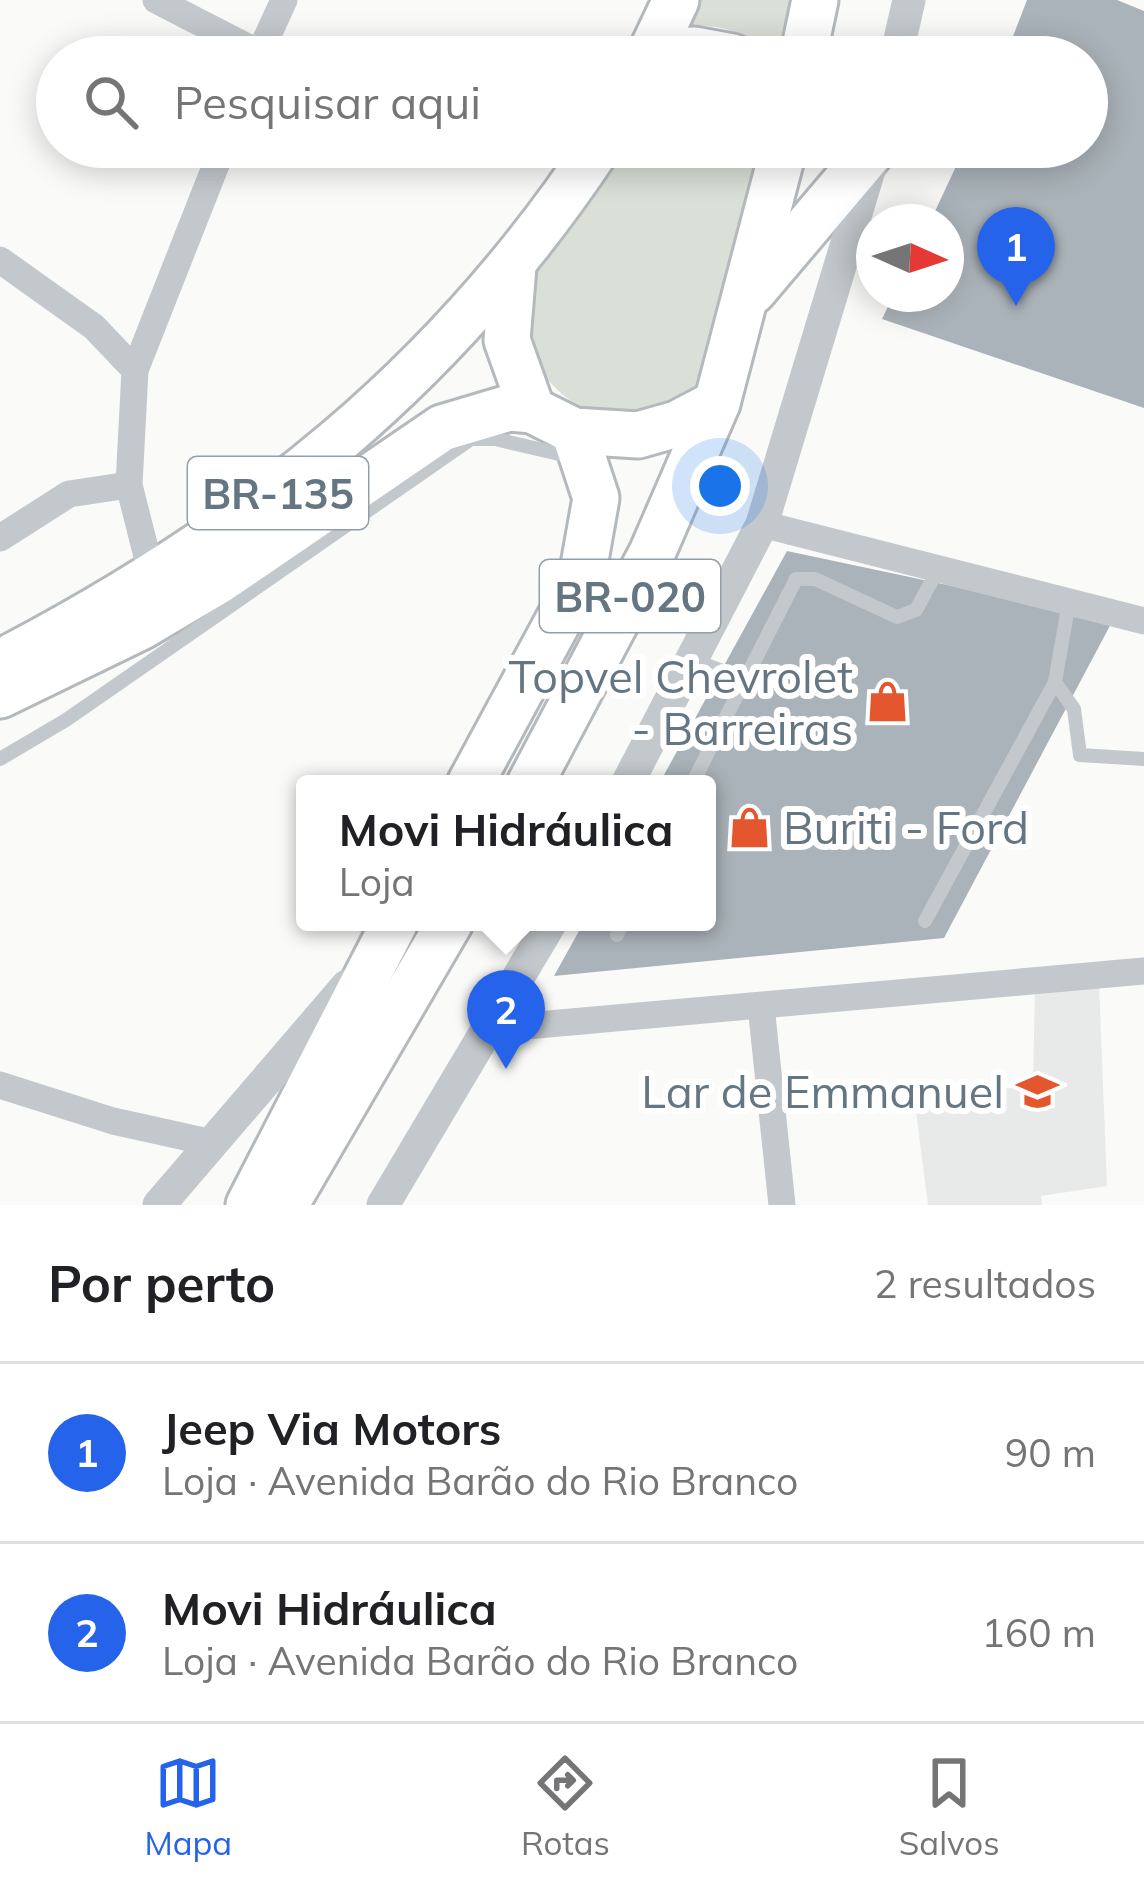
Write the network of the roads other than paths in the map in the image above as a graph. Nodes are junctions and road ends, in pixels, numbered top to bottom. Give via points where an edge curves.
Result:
1 (156, 0) edge
2 (284, 0) edge
3 (676, 0) edge
4 (815, 0) edge
5 (909, 0) edge
6 (223, 36) edge
7 (267, 36) edge
8 (660, 36) edge
9 (807, 36) edge
10 (901, 36) edge
11 (215, 168) edge
12 (583, 168) edge
13 (779, 168) edge
14 (858, 168) edge
15 (870, 168) edge
16 (0, 260) edge
17 (513, 267) junction
18 (747, 298) junction
19 (136, 370) junction
20 (718, 403) junction
21 (532, 410) junction
22 (580, 446) junction
23 (129, 485) junction
24 (762, 524) junction
25 (0, 538) edge
26 (938, 569) junction
27 (153, 580) junction
28 (218, 581) junction
29 (1069, 602) junction
30 (1144, 621) edge
31 (696, 661) junction
32 (0, 663) edge
33 (744, 679) junction
34 (1055, 682) junction
35 (0, 695) edge
36 (0, 727) edge
37 (0, 758) edge
38 (1144, 759) edge
39 (475, 775) edge
40 (535, 775) edge
41 (632, 775) edge
42 (696, 775) edge
43 (925, 921) dead end
44 (389, 931) edge
45 (389, 931) edge
46 (445, 931) edge
47 (546, 931) edge
48 (1144, 971) edge
49 (761, 1006) junction
50 (492, 1029) junction
51 (0, 1084) edge
52 (208, 1142) junction
53 (159, 1205) edge
54 (249, 1205) edge
55 (285, 1205) edge
56 (382, 1205) edge
57 (782, 1205) edge

1 - 6 street
2 - 7 street
3 - 8 highway
4 - 9 highway
5 - 10 street
11 - 19 street
12 - 17 highway
13 - 18 highway, BR-020
14 - 18 highway
15 - 24 street
16 - 19 street via 94,327
17 - 21 highway via 507,340
17 - 27 highway, BR-135 via 336,444
18 - 20 highway, BR-020
19 - 23 street
20 - 22 highway via 677,424
20 - 40 highway, BR-020 via 652,553
21 - 22 highway
21 - 28 highway, BR-135 via 482,413 442,428
22 - 37 lane via 471,440 66,721
22 - 39 highway via 596,498 582,577
23 - 25 street via 69,494
23 - 27 street
24 - 26 street
24 - 31 street
26 - 29 street
26 - 33 lane via 916,610 897,617 815,579 796,580
27 - 32 highway, BR-135
28 - 35 highway, BR-135
28 - 36 highway
29 - 30 street
29 - 34 lane
31 - 33 lane
31 - 41 street
33 - 42 lane
34 - 38 lane via 1074,709 1080,755
34 - 43 lane
44 - 52 street
45 - 54 highway
46 - 55 highway
47 - 50 street
48 - 49 street
49 - 50 street
49 - 57 street
50 - 56 street
51 - 52 street
52 - 53 street

